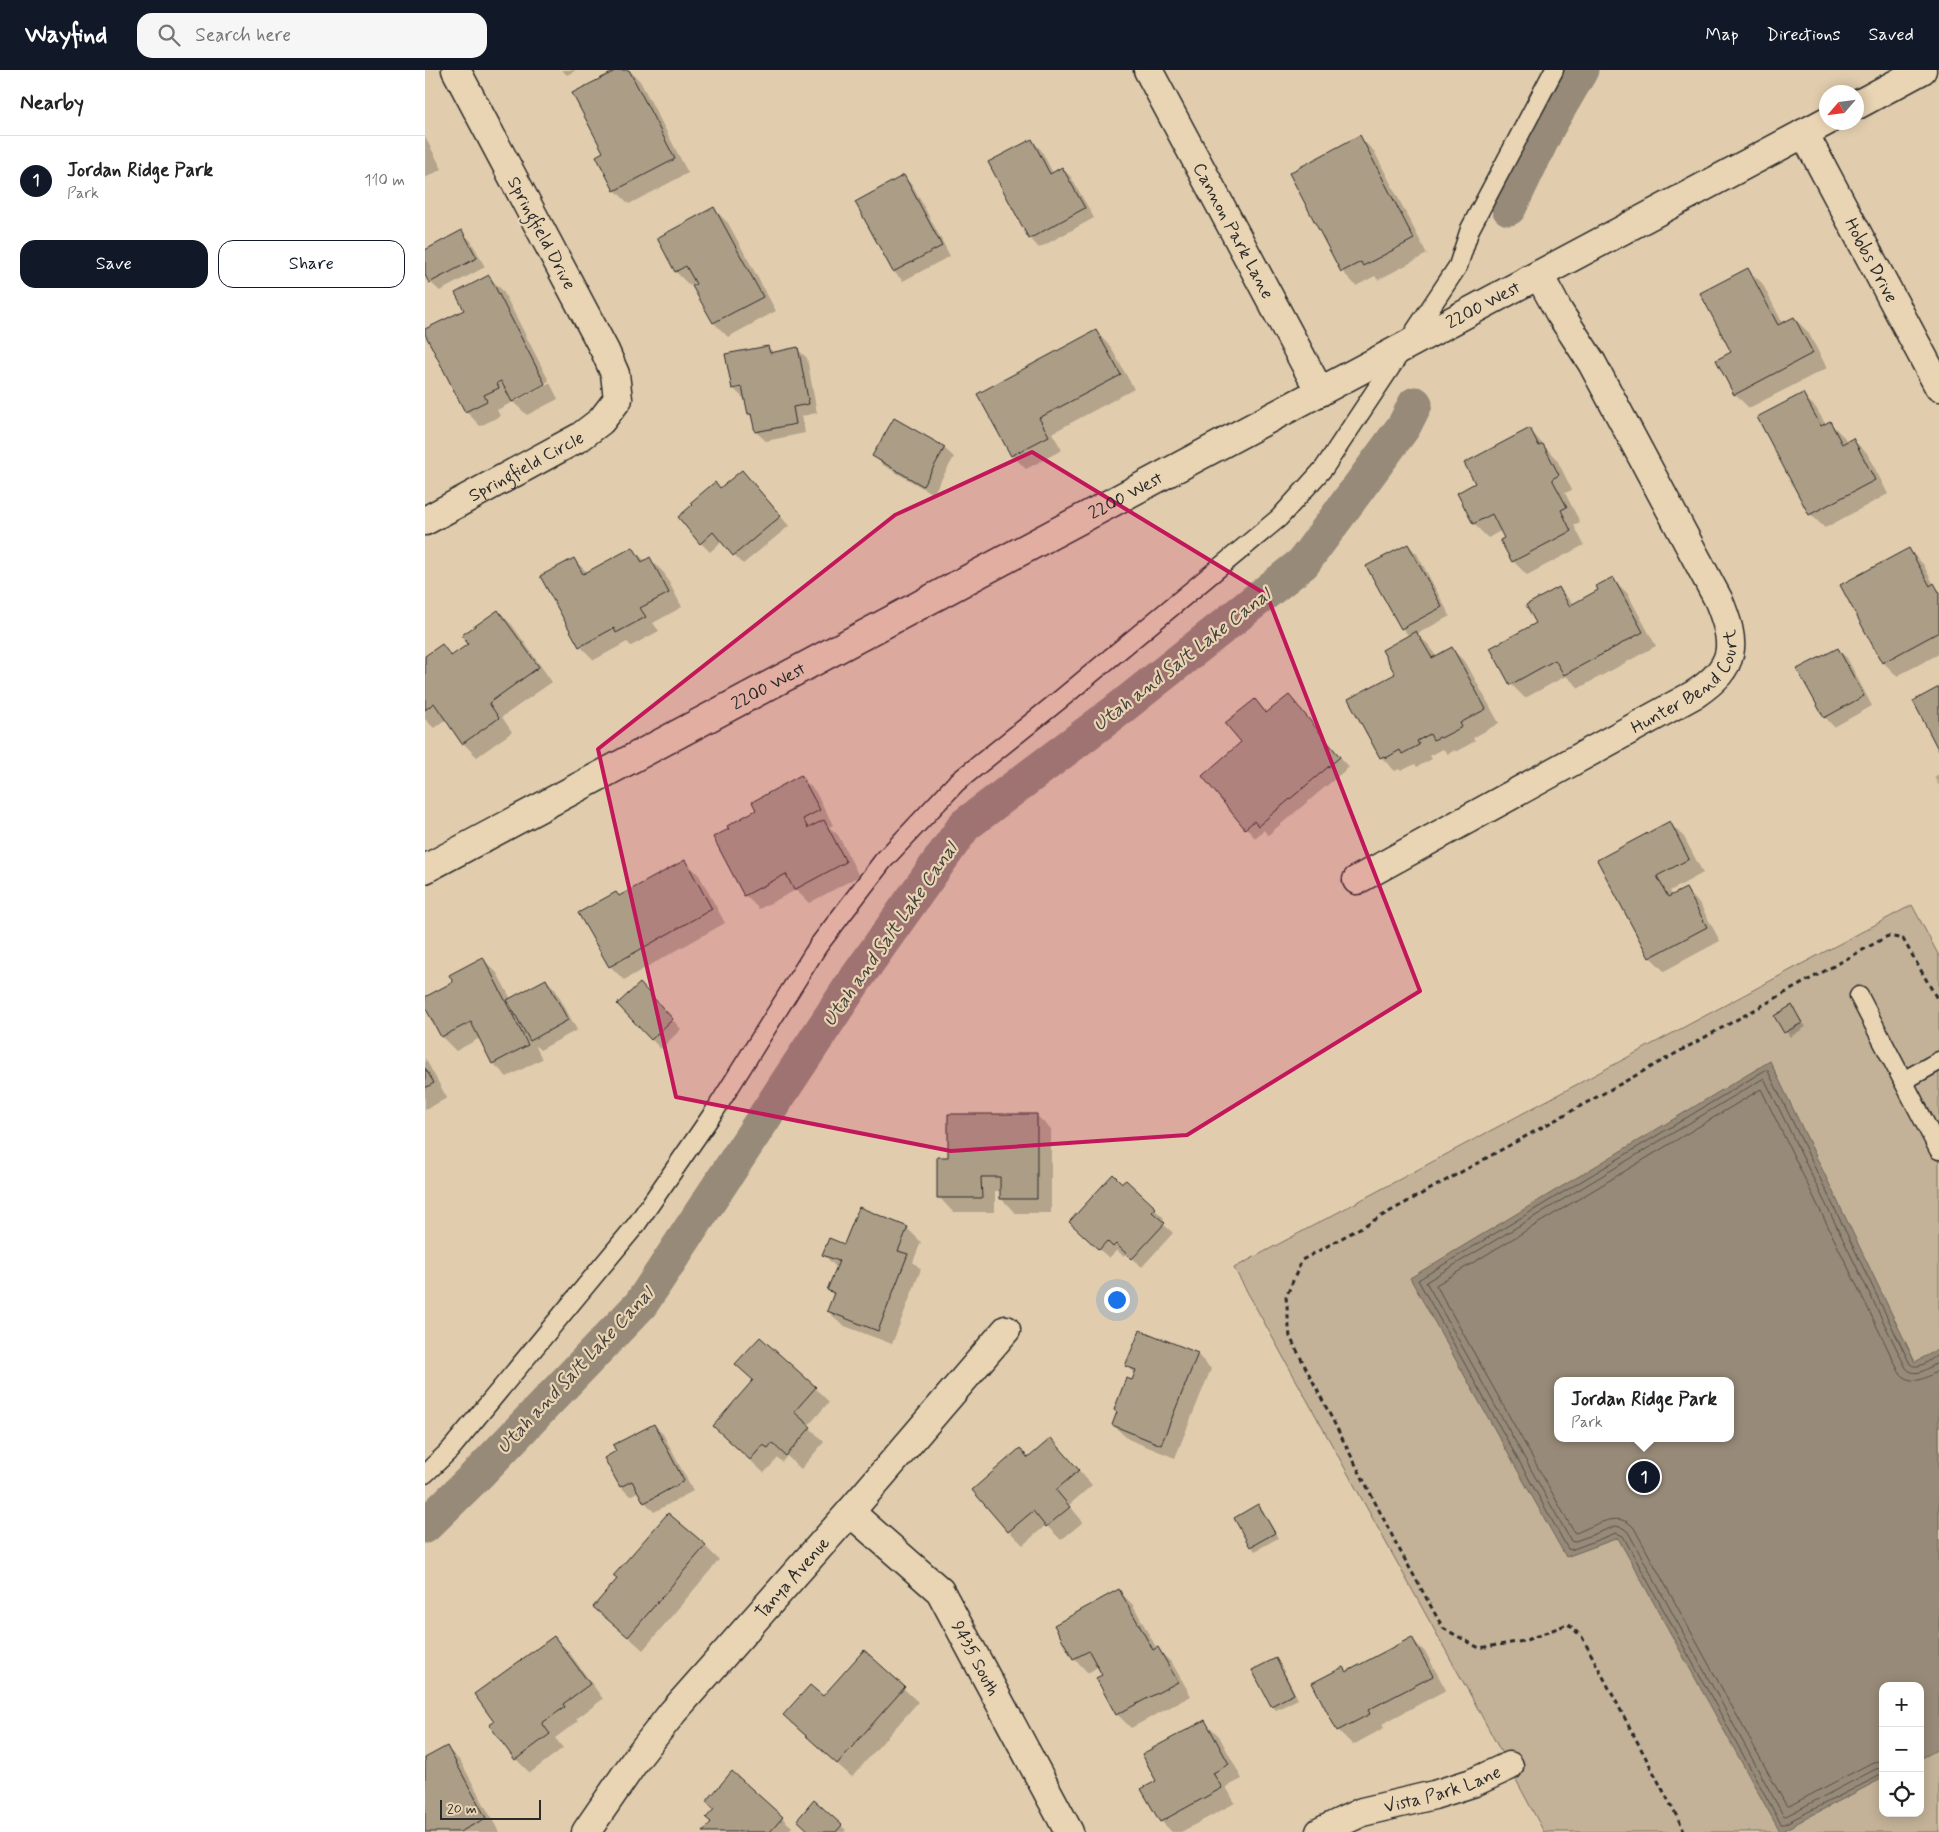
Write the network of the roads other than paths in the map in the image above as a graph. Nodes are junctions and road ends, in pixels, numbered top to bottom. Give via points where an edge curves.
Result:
1 (456, 70) edge
2 (1148, 70) edge
3 (1553, 70) edge
4 (1922, 70) edge
5 (1864, 101) edge
6 (1815, 127) edge
7 (1539, 275) junction
8 (1405, 346) junction
9 (1939, 387) edge
10 (1320, 392) junction
11 (618, 399) joint
12 (425, 521) edge
13 (425, 869) edge
14 (1357, 880) dead end
15 (1859, 996) dead end
16 (1939, 1061) edge
17 (1903, 1081) junction
18 (1939, 1150) edge
19 (1006, 1330) dead end
20 (425, 1474) edge
21 (850, 1512) junction
22 (1509, 1766) dead end
23 (586, 1832) edge
24 (1069, 1832) edge
25 (1320, 1832) edge

1 - 11 street, Springfield Drive via 605,351 615,374
2 - 10 street, Cannon Park Lane
3 - 8 lane via 1470,229 1458,266
4 - 5 street
6 - 7 street, 2200 West
6 - 9 street, Hobbs Drive
7 - 8 street, 2200 West
7 - 14 street, Hunter Bend Court via 1592,364 1718,599 1727,620 1731,643 1727,663 1719,675 1695,694
8 - 10 street, 2200 West
8 - 20 lane via 1324,468 1279,518 956,783 883,861 818,946 715,1109 636,1225 449,1450
10 - 13 street, 2200 West
11 - 12 street, Springfield Circle via 601,421 580,437
15 - 17 lane
16 - 17 lane
17 - 18 lane
19 - 21 street, Tanya Avenue
21 - 23 street, Tanya Avenue via 673,1712
21 - 24 street, 9435 South via 940,1591
22 - 25 street, Vista Park Lane via 1472,1783 1434,1795 1362,1812

